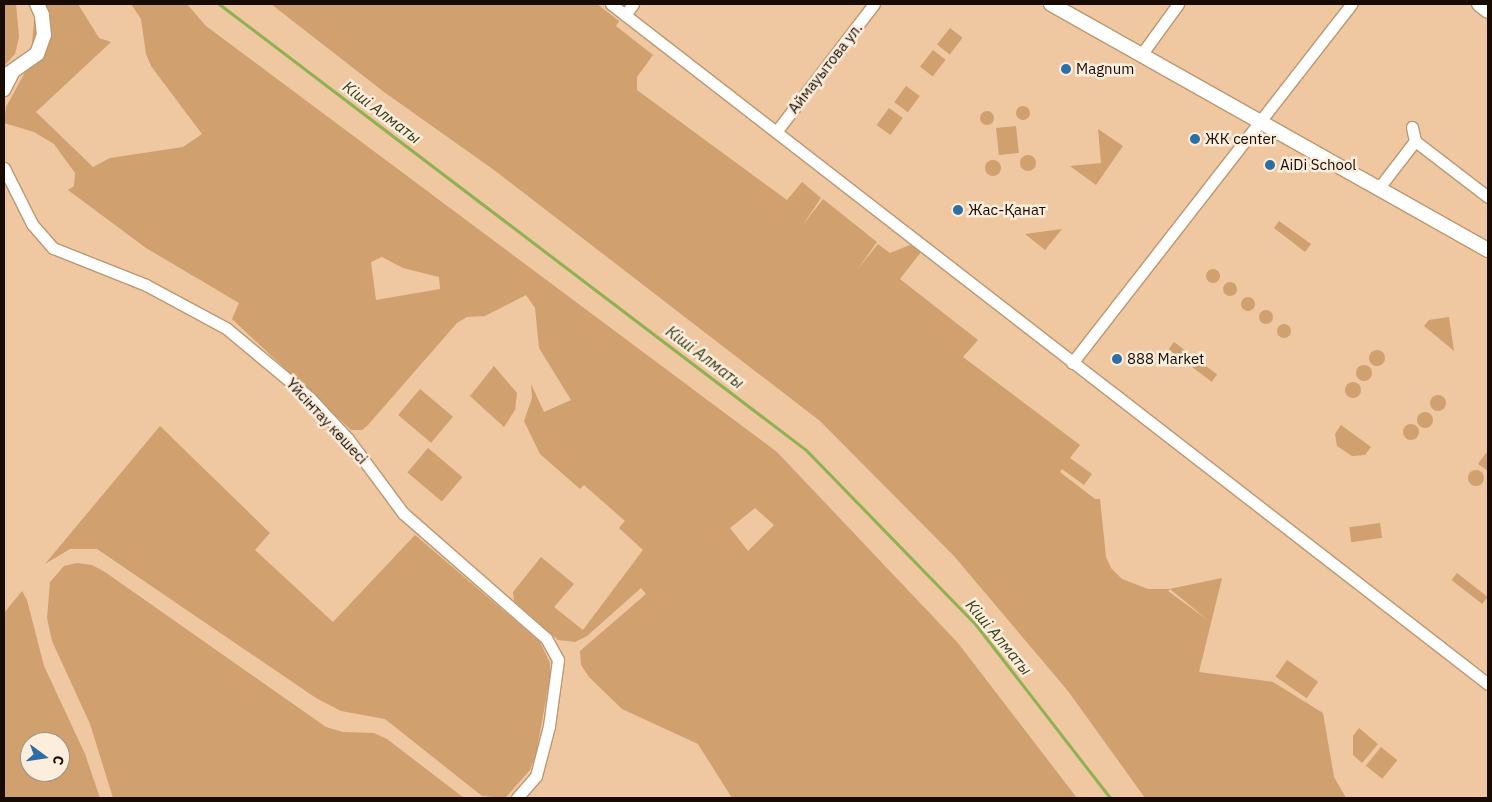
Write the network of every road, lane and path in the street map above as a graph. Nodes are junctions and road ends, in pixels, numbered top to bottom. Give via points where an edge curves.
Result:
1 (37, 4) edge
2 (611, 4) edge
3 (634, 4) edge
4 (874, 4) edge
5 (1051, 4) edge
6 (1178, 4) edge
7 (1351, 4) edge
8 (1479, 4) edge
9 (1488, 11) edge
10 (625, 15) junction
11 (1141, 55) junction
12 (8, 75) edge
13 (4, 90) edge
14 (1259, 122) junction
15 (1412, 127) dead end
16 (776, 132) junction
17 (1416, 141) junction
18 (4, 168) edge
19 (1378, 189) junction
20 (1488, 197) edge
21 (1488, 250) edge
22 (1072, 363) junction
23 (1488, 684) edge
24 (517, 798) edge

1 - 12 street via 44,34 37,54
2 - 10 street
3 - 10 street
4 - 16 street, Аймауытова ул.
5 - 11 street
6 - 11 street
7 - 14 street
8 - 9 street
10 - 16 street
11 - 14 street
12 - 13 street
14 - 19 street
14 - 22 street
15 - 17 street
16 - 22 street
17 - 19 street
17 - 20 street
18 - 24 street, Үйсінтау көшесі via 32,224 53,248 146,285 202,313 276,368 310,398 348,440 403,513 546,638 558,660 546,744 536,776
19 - 21 street
22 - 23 street

